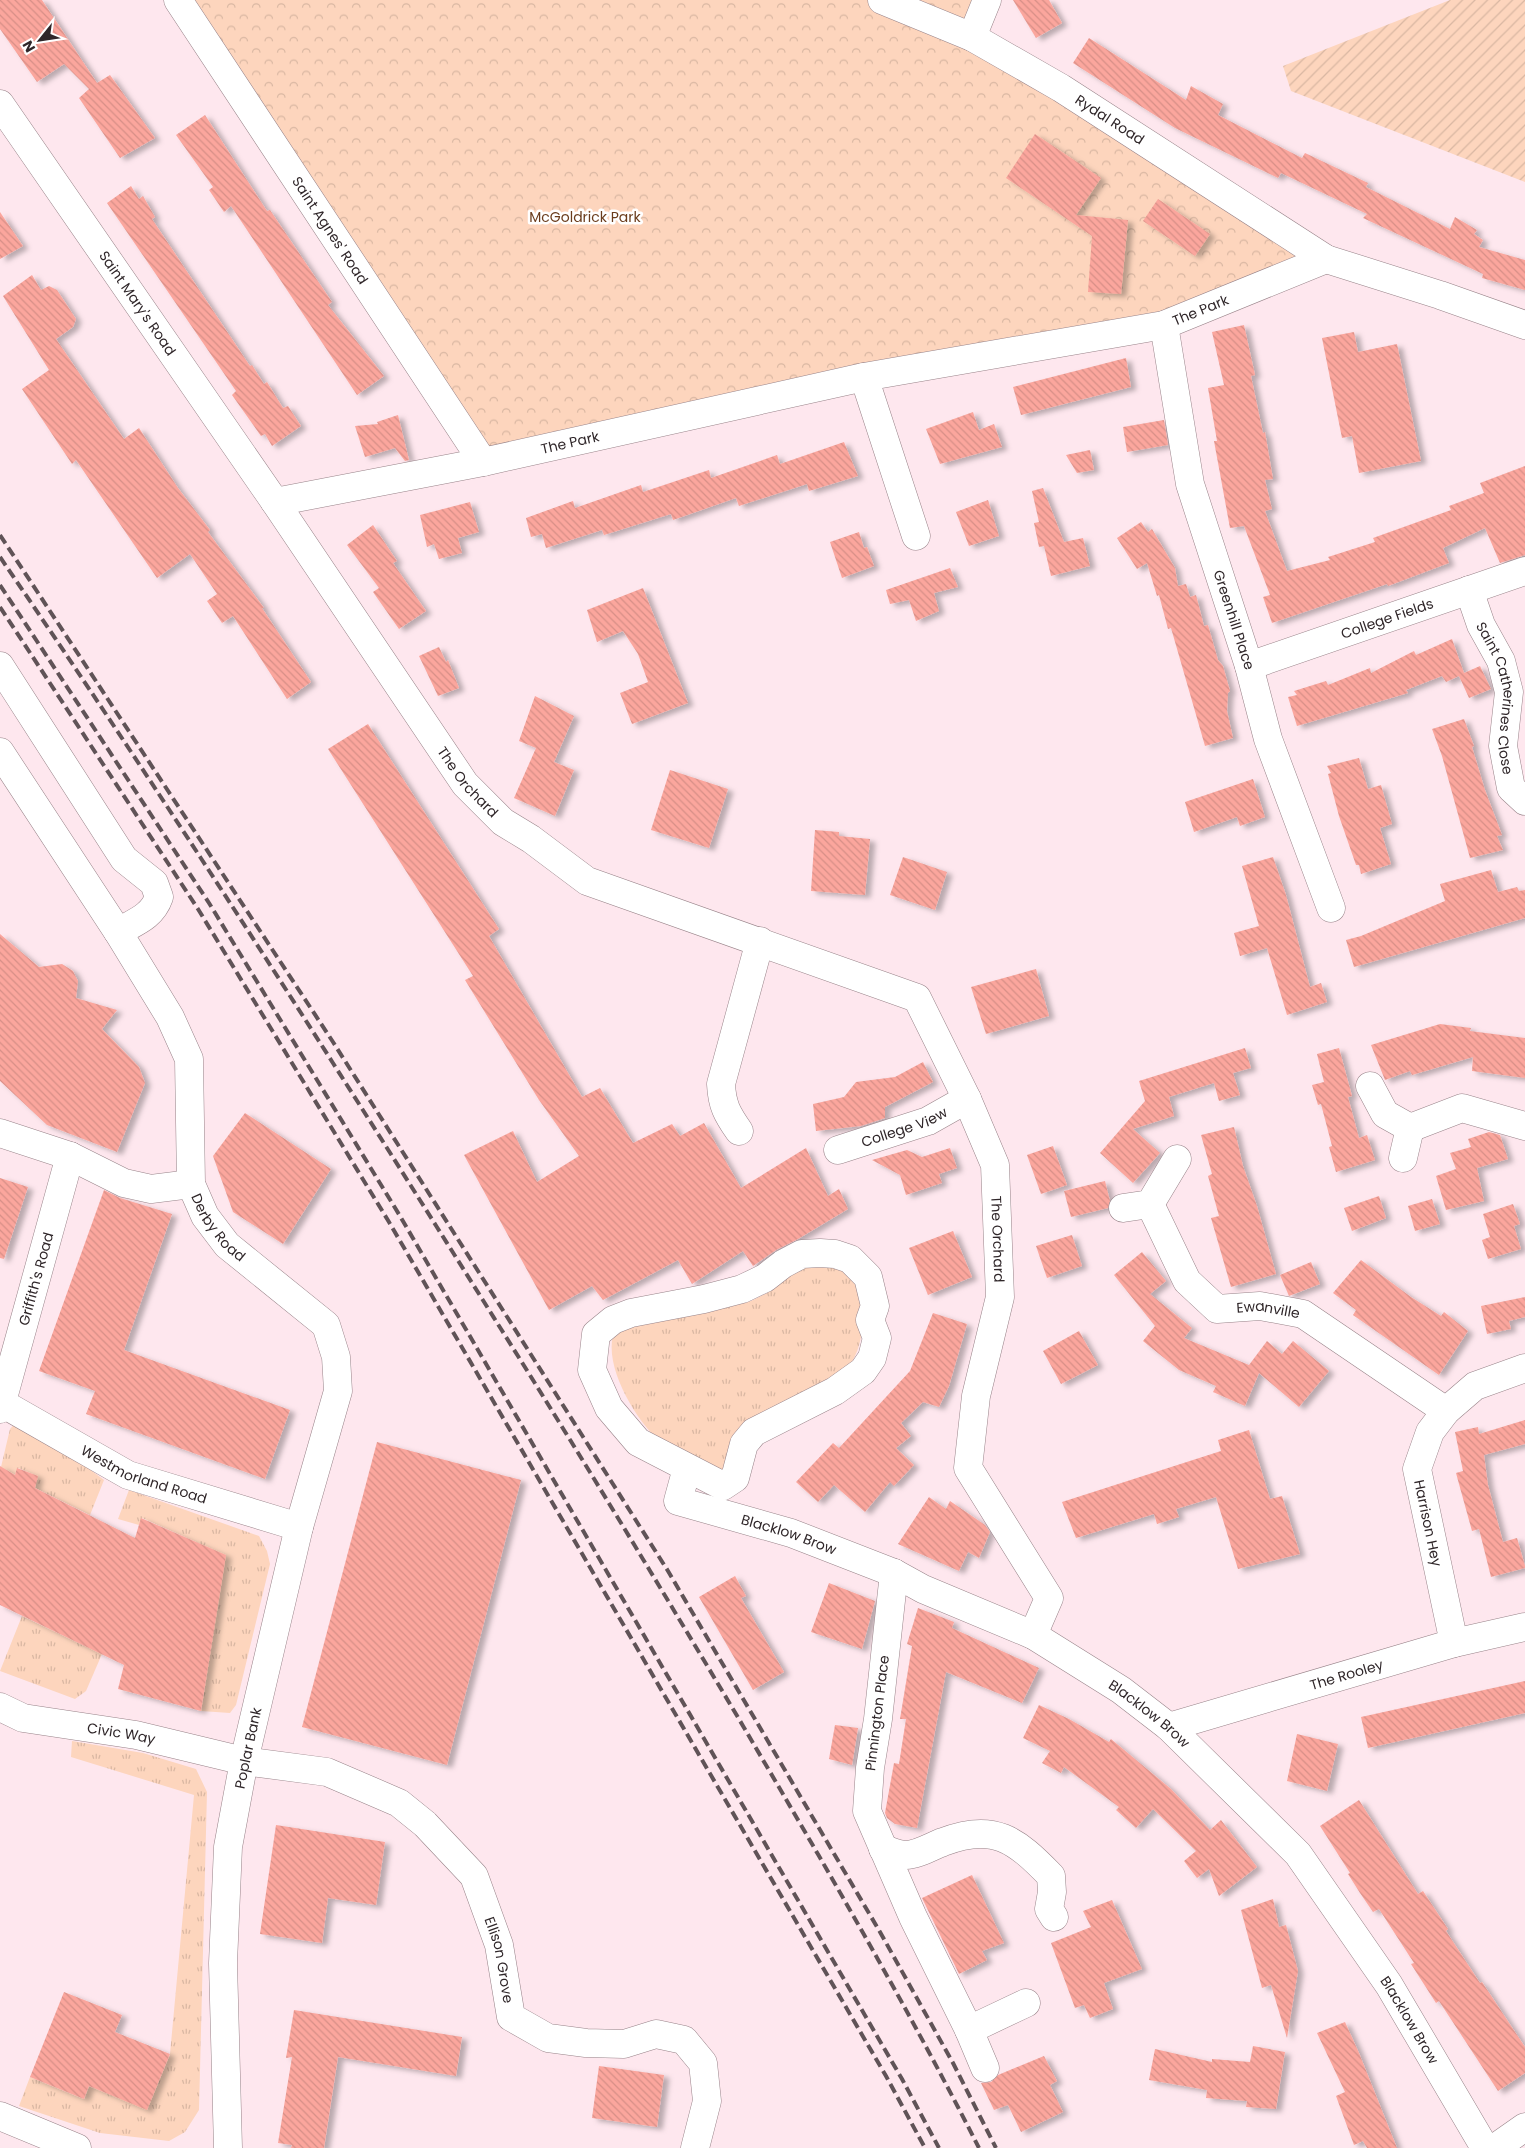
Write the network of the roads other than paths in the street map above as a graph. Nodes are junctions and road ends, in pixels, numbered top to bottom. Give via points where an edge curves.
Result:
1 (178, 0) edge
2 (882, 0) edge
3 (987, 0) edge
4 (972, 37) junction
5 (0, 104) edge
6 (1326, 259) junction
7 (1164, 325) junction
8 (1525, 325) edge
9 (864, 377) junction
10 (483, 462) junction
11 (275, 502) junction
12 (916, 536) dead end
13 (1525, 570) edge
14 (1469, 590) junction
15 (0, 666) edge
16 (1249, 666) junction
17 (0, 752) edge
18 (1525, 801) edge
19 (1331, 908) dead end
20 (118, 932) junction
21 (760, 941) junction
22 (1370, 1086) dead end
23 (967, 1099) junction
24 (1525, 1126) edge
25 (1410, 1128) junction
26 (740, 1131) dead end
27 (0, 1133) edge
28 (838, 1150) dead end
29 (70, 1156) junction
30 (1403, 1158) dead end
31 (1177, 1159) dead end
32 (191, 1184) junction
33 (1150, 1204) junction
34 (1123, 1208) dead end
35 (336, 1357) joint
36 (1525, 1368) edge
37 (1, 1404) edge
38 (1446, 1410) junction
39 (687, 1468) junction
40 (299, 1527) junction
41 (894, 1573) junction
42 (1525, 1627) edge
43 (1033, 1635) junction
44 (1454, 1643) junction
45 (12, 1712) edge
46 (1168, 1727) junction
47 (244, 1761) junction
48 (883, 1849) junction
49 (1054, 1917) dead end
50 (1026, 2003) dead end
51 (969, 2030) junction
52 (985, 2068) dead end
53 (0, 2116) edge
54 (1525, 2127) edge
55 (223, 2142) edge
56 (76, 2148) edge
57 (694, 2148) edge
58 (1485, 2148) edge
59 (1495, 2148) edge

1 - 10 street, Saint Agnes' Road
2 - 4 street, Rydal Road
3 - 4 street
4 - 6 street, Rydal Road via 1062,88
5 - 11 street, Saint Mary's Road
6 - 7 street, The Park
6 - 8 street
7 - 9 street, The Park
7 - 16 street, Greenhill Place via 1190,484
9 - 10 street, The Park
9 - 12 street
10 - 11 street, The Park
11 - 21 street, The Orchard via 464,784 503,822 587,881
13 - 14 street, College Fields
14 - 16 street, College Fields
14 - 18 street, Saint Catherines Close via 1481,625 1503,669 1509,692 1503,746 1511,788
15 - 20 street via 124,859 154,883 159,897 156,907 150,914
16 - 19 street, Greenhill Place via 1268,739
17 - 20 street
20 - 32 street via 170,1017 189,1059
21 - 23 street, The Orchard via 917,998
21 - 26 street via 721,1084 722,1103
22 - 25 street via 1385,1114
23 - 28 street, College View via 928,1121
23 - 43 street, The Orchard via 994,1164 1000,1297 976,1396 968,1468 1049,1598
24 - 25 street via 1462,1108
25 - 30 street
27 - 29 street, Derby Road
29 - 32 street, Derby Road via 124,1183 151,1188
29 - 37 street, Griffith's Road
31 - 33 street
32 - 35 street, Derby Road via 205,1216 227,1245 326,1325
33 - 34 street
33 - 38 street, Ewanville via 1187,1281 1217,1309 1260,1306 1303,1314
35 - 40 street, Poplar Bank via 338,1390
36 - 38 street, Harrison Hey via 1475,1386
37 - 40 street, Westmorland Road via 128,1475
38 - 44 street, Harrison Hey via 1430,1432 1417,1469
39 - 39 street via 723,1486 735,1478 744,1444 754,1432 824,1397 863,1371 872,1358 877,1338 870,1320 875,1306 868,1277 850,1259 835,1254 802,1254 742,1289 631,1313 613,1320 596,1334 592,1370 609,1408 638,1442
39 - 41 street, Blacklow Brow via 678,1501 790,1533
40 - 47 street, Poplar Bank
41 - 43 street, Blacklow Brow via 923,1590
41 - 48 street, Pinnington Place via 866,1812
42 - 44 street, The Rooley
43 - 46 street, Blacklow Brow via 1121,1690
44 - 46 street, The Rooley
45 - 47 street, Civic Way
46 - 58 street, Blacklow Brow via 1298,1854 1389,1984
47 - 55 street, Poplar Bank via 228,1847 223,1963
47 - 57 street, Ellison Grove via 327,1772 399,1803 425,1824 474,1876 499,1945 511,2017 548,2038 624,2044 656,2034 684,2040 703,2063 707,2101
48 - 49 street via 907,1855 966,1834 990,1833 1029,1854 1051,1876 1049,1909
48 - 51 street, Pinnington Place
50 - 51 street
51 - 52 street, Pinnington Place
53 - 56 street
54 - 59 street

